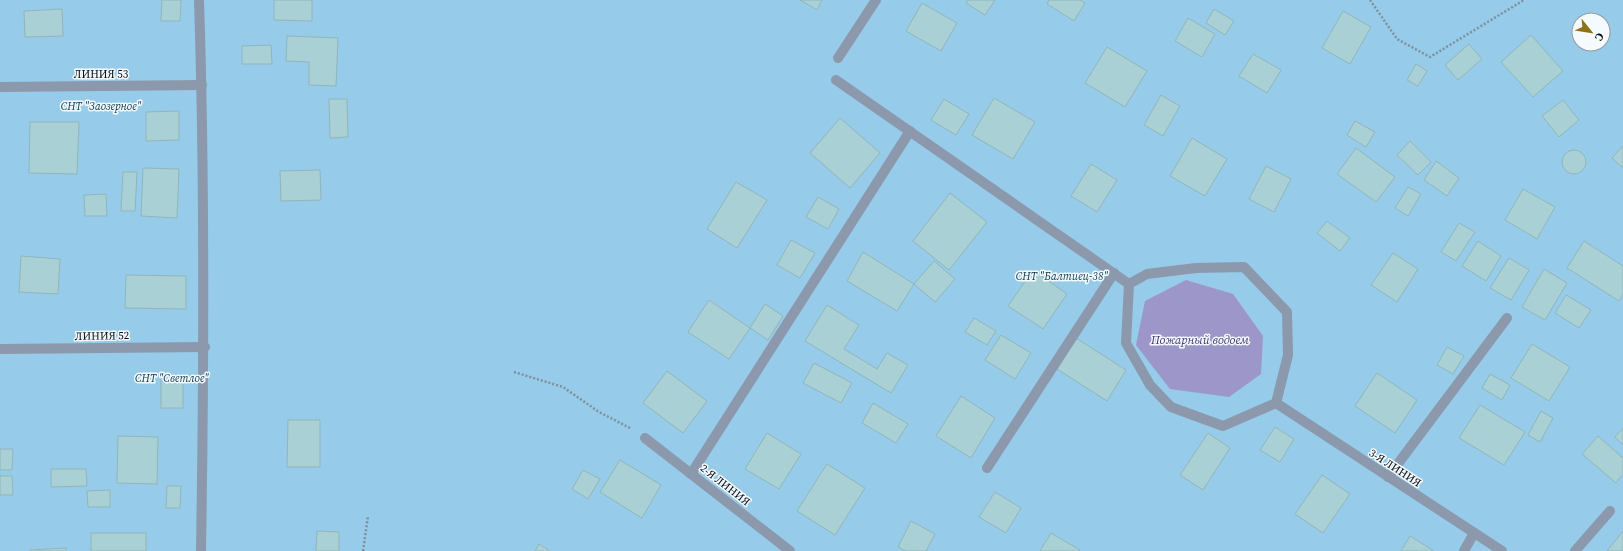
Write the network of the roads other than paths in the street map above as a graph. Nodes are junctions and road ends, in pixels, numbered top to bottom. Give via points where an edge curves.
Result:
1 (198, 0) edge
2 (876, 0) edge
3 (838, 58) dead end
4 (836, 80) dead end
5 (202, 85) junction
6 (0, 87) edge
7 (910, 131) junction
8 (1114, 273) junction
9 (1129, 284) junction
10 (1507, 318) dead end
11 (204, 347) junction
12 (0, 350) edge
13 (1276, 403) junction
14 (645, 438) road end
15 (987, 468) dead end
16 (691, 474) junction
17 (1388, 477) junction
18 (1610, 511) dead end
19 (1474, 533) junction
20 (201, 551) edge
21 (790, 551) edge
22 (1464, 551) edge
23 (1502, 551) edge
24 (1574, 551) edge

1 - 5 street
2 - 3 street
4 - 7 street
5 - 6 street, ЛИНИЯ 53
5 - 11 street
7 - 8 street
7 - 16 street
8 - 9 street
8 - 15 street
9 - 13 street via 1126,343 1150,385 1170,407 1223,426
9 - 13 street via 1147,274 1196,268 1244,267 1288,312 1288,355
10 - 17 street
11 - 12 street, ЛИНИЯ 52
11 - 20 street
13 - 17 street, 3-Я ЛИНИЯ
14 - 16 street, 2-Я ЛИНИЯ
16 - 21 street, 2-Я ЛИНИЯ
17 - 19 street, 3-Я ЛИНИЯ
18 - 24 street
19 - 22 street
19 - 23 street, 3-Я ЛИНИЯ

